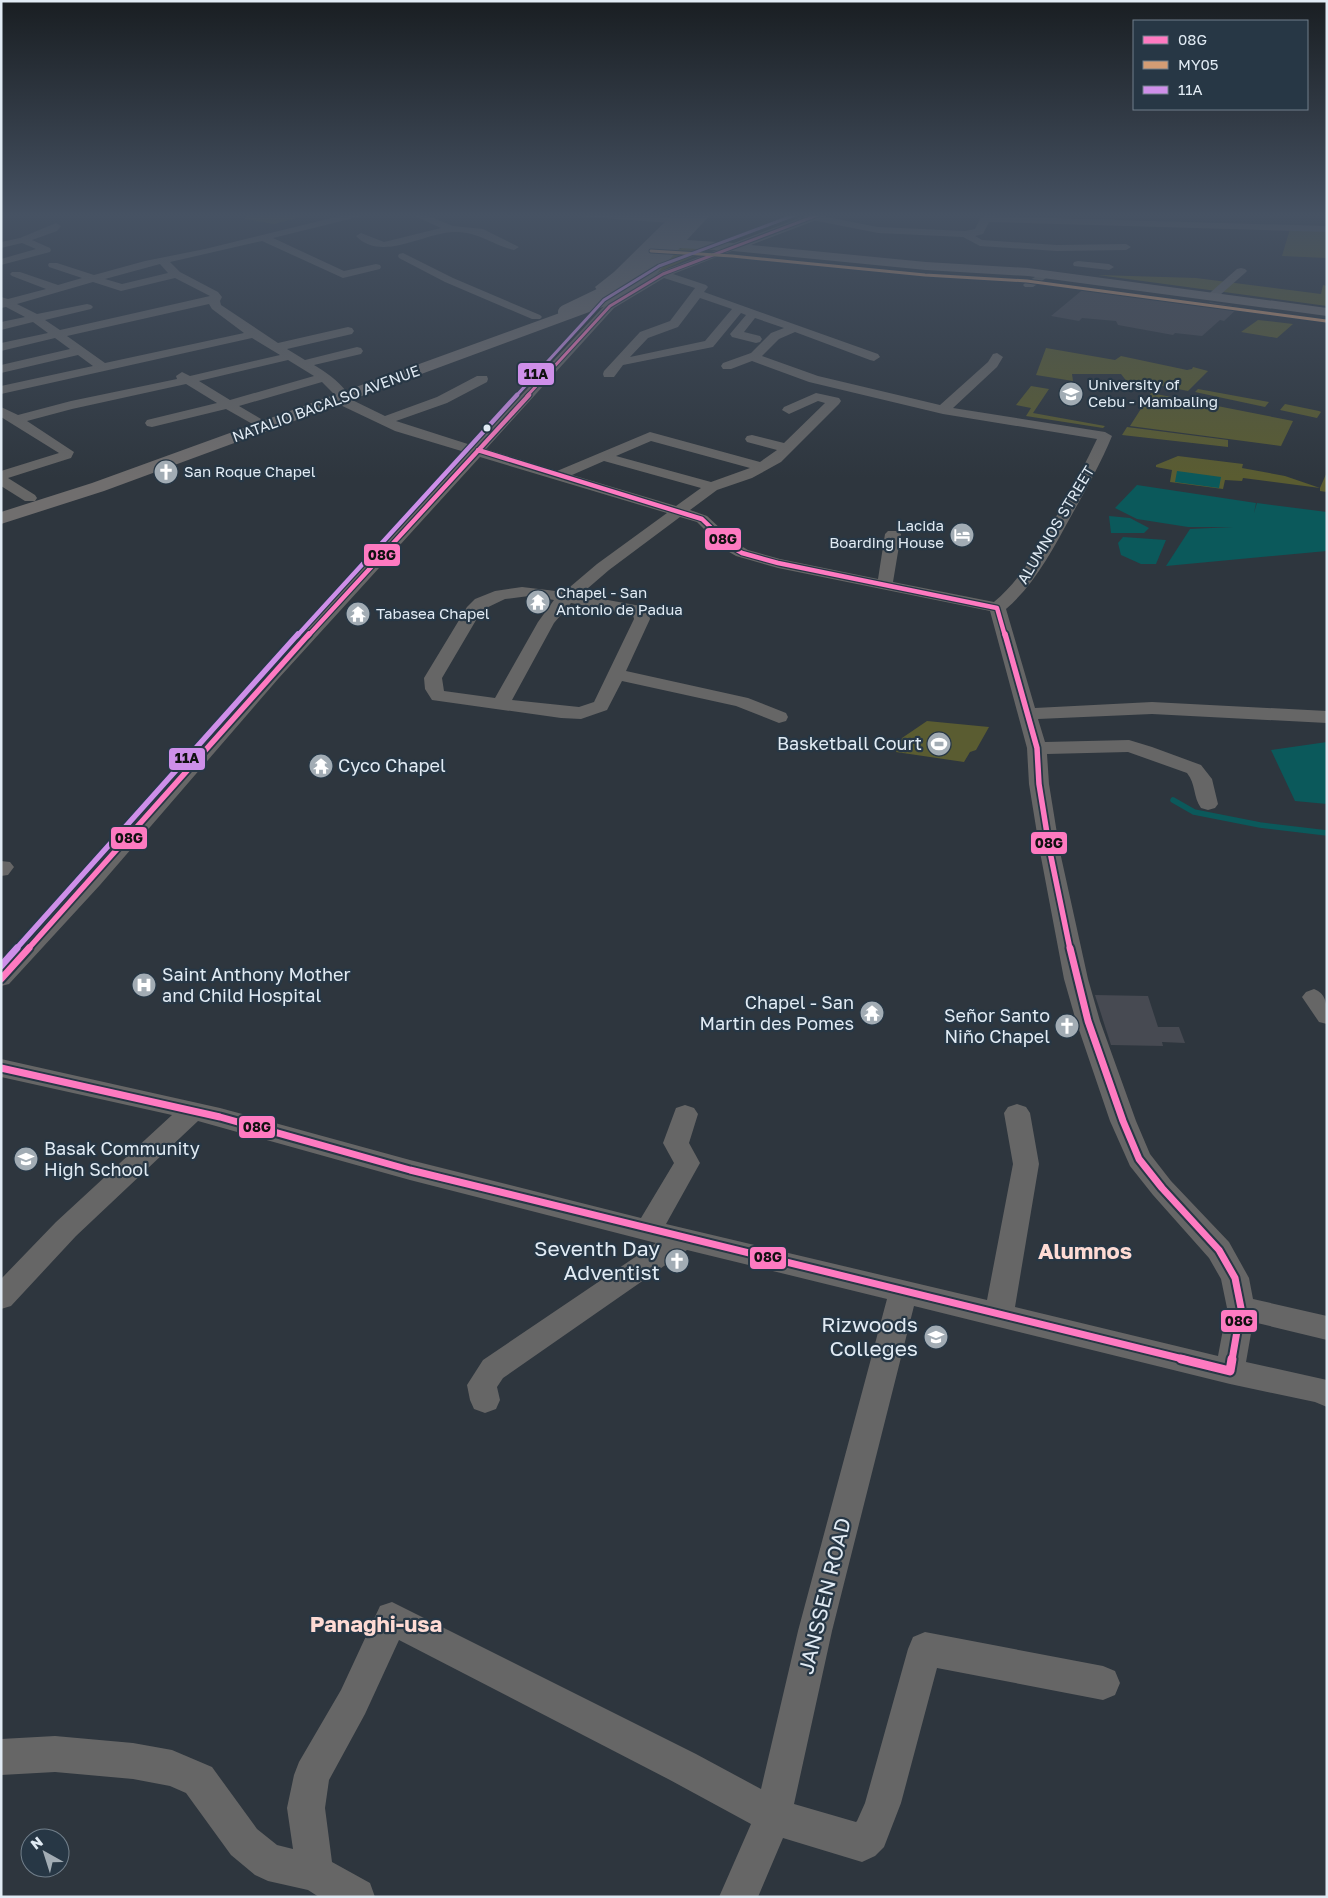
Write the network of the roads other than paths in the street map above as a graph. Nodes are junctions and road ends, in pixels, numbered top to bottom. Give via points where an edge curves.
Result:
1 (166, 302) edge
2 (204, 302) edge
3 (215, 302) edge
4 (500, 302) edge
5 (569, 302) edge
6 (587, 302) edge
7 (603, 302) edge
8 (617, 302) edge
9 (691, 302) edge
10 (721, 302) edge
11 (1250, 302) edge
12 (1279, 302) edge
13 (4, 303) edge
14 (87, 307) dead end
15 (178, 308) junction
16 (739, 308) junction
17 (1327, 308) edge
18 (1327, 312) edge
19 (754, 313) junction
20 (536, 317) junction
21 (35, 318) junction
22 (1, 326) edge
23 (795, 328) junction
24 (348, 331) dead end
25 (58, 334) junction
26 (254, 334) junction
27 (498, 336) junction
28 (756, 339) dead end
29 (1, 347) edge
30 (277, 347) junction
31 (80, 350) junction
32 (357, 351) dead end
33 (290, 356) junction
34 (155, 357) junction
35 (752, 357) junction
36 (874, 357) dead end
37 (997, 357) dead end
38 (619, 362) junction
39 (303, 364) junction
40 (727, 366) dead end
41 (2, 367) edge
42 (104, 368) junction
43 (609, 374) dead end
44 (325, 378) junction
45 (482, 379) dead end
46 (189, 380) junction
47 (1, 390) edge
48 (339, 395) junction
49 (227, 405) junction
50 (789, 410) dead end
51 (943, 410) junction
52 (1, 411) edge
53 (16, 420) junction
54 (384, 421) junction
55 (256, 422) junction
56 (152, 423) dead end
57 (763, 430) dead end
58 (786, 448) junction
59 (478, 450) junction
60 (604, 456) junction
61 (144, 467) junction
62 (763, 467) junction
63 (560, 475) junction
64 (1, 476) edge
65 (1, 480) edge
66 (712, 487) junction
67 (30, 498) junction
68 (1, 506) edge
69 (678, 511) junction
70 (1, 512) edge
71 (1, 518) edge
72 (893, 534) dead end
73 (885, 584) junction
74 (569, 597) junction
75 (997, 608) junction
76 (615, 674) junction
77 (500, 705) junction
78 (1028, 714) junction
79 (779, 717) dead end
80 (1327, 717) edge
81 (1037, 748) junction
82 (1208, 804) dead end
83 (1, 979) edge
84 (1, 1068) edge
85 (193, 1111) junction
86 (1017, 1113) dead end
87 (685, 1114) dead end
88 (648, 1230) junction
89 (684, 1238) junction
90 (903, 1292) junction
91 (1, 1298) edge
92 (1241, 1308) junction
93 (999, 1315) junction
94 (1327, 1328) edge
95 (1230, 1371) junction
96 (1327, 1394) edge
97 (485, 1400) dead end
98 (1102, 1683) dead end
99 (1, 1757) edge
100 (773, 1816) junction
101 (315, 1873) junction
102 (356, 1897) edge
103 (738, 1897) edge

1 - 15 street
2 - 15 street
3 - 26 street via 216,308
4 - 20 street
5 - 20 main road, NATALIO BACALSO AVENUE
6 - 27 main road, NATALIO BACALSO AVENUE, bridge
7 - 27 main road, NATALIO BACALSO AVENUE
8 - 59 street
9 - 38 street via 674,324 644,335
10 - 16 street
11 - 18 main road
12 - 17 main road
13 - 21 street
14 - 21 street
15 - 25 street
16 - 19 street
16 - 38 street via 709,344
19 - 23 street
19 - 28 street via 736,334
20 - 27 main road, NATALIO BACALSO AVENUE
21 - 22 street
21 - 25 street
23 - 35 street via 776,336
23 - 36 street
24 - 30 street
25 - 29 street
25 - 31 street
26 - 30 street
26 - 34 street
27 - 48 main road, NATALIO BACALSO AVENUE
30 - 33 street
31 - 41 street
31 - 42 street
32 - 39 street
33 - 39 street
33 - 46 street
34 - 42 street
34 - 46 street
35 - 40 street
35 - 51 street via 814,379
37 - 51 street
38 - 43 street
39 - 44 street
42 - 47 street
44 - 48 street
44 - 49 street
45 - 54 street via 442,400
46 - 49 street
46 - 53 street
48 - 54 street
48 - 55 main road, NATALIO BACALSO AVENUE
48 - 61 main road, NATALIO BACALSO AVENUE
49 - 55 street
49 - 56 street
50 - 58 street via 816,397 834,401
51 - 75 street, ALUMNOS STREET via 1105,436 1093,464 1044,551 1015,593
52 - 53 street
53 - 64 street via 67,452
54 - 59 street
55 - 61 main road, NATALIO BACALSO AVENUE
57 - 58 street via 752,439
58 - 62 street
59 - 63 street
59 - 83 street
60 - 62 street via 650,436
60 - 63 street
60 - 66 street
61 - 67 main road, NATALIO BACALSO AVENUE
61 - 70 main road, NATALIO BACALSO AVENUE
61 - 71 main road, NATALIO BACALSO AVENUE via 88,490
62 - 66 street
63 - 69 street
65 - 67 street
66 - 69 street
67 - 68 main road, NATALIO BACALSO AVENUE
69 - 73 street via 702,519 742,553
69 - 74 street
72 - 73 street
73 - 75 street
74 - 76 street via 641,611 642,619
74 - 77 street via 546,622
74 - 77 street via 513,592 483,601 475,607 433,678 434,689 438,696
75 - 78 street
76 - 77 street via 600,706 581,712
76 - 79 street via 742,702
78 - 80 street via 1152,708
78 - 81 street
81 - 82 street via 1129,746 1145,751 1194,769 1202,779
81 - 92 street via 1050,852 1076,979 1123,1121 1140,1159 1219,1250 1235,1278
84 - 85 street
85 - 88 street
85 - 91 street via 66,1229
86 - 93 street via 1026,1164
87 - 88 street via 676,1142 687,1163
88 - 89 street
89 - 90 street
89 - 97 street via 493,1369 482,1386
90 - 93 street
90 - 100 street, JANSSEN ROAD via 815,1631
92 - 94 street
92 - 95 street
93 - 95 street
95 - 96 street
98 - 100 street via 925,1649 883,1802 871,1834 862,1843
99 - 101 street via 56,1754 172,1768 199,1780 244,1842 268,1862
100 - 101 street via 392,1618 353,1702 312,1775 306,1808
100 - 103 street, JANSSEN ROAD
101 - 102 street

